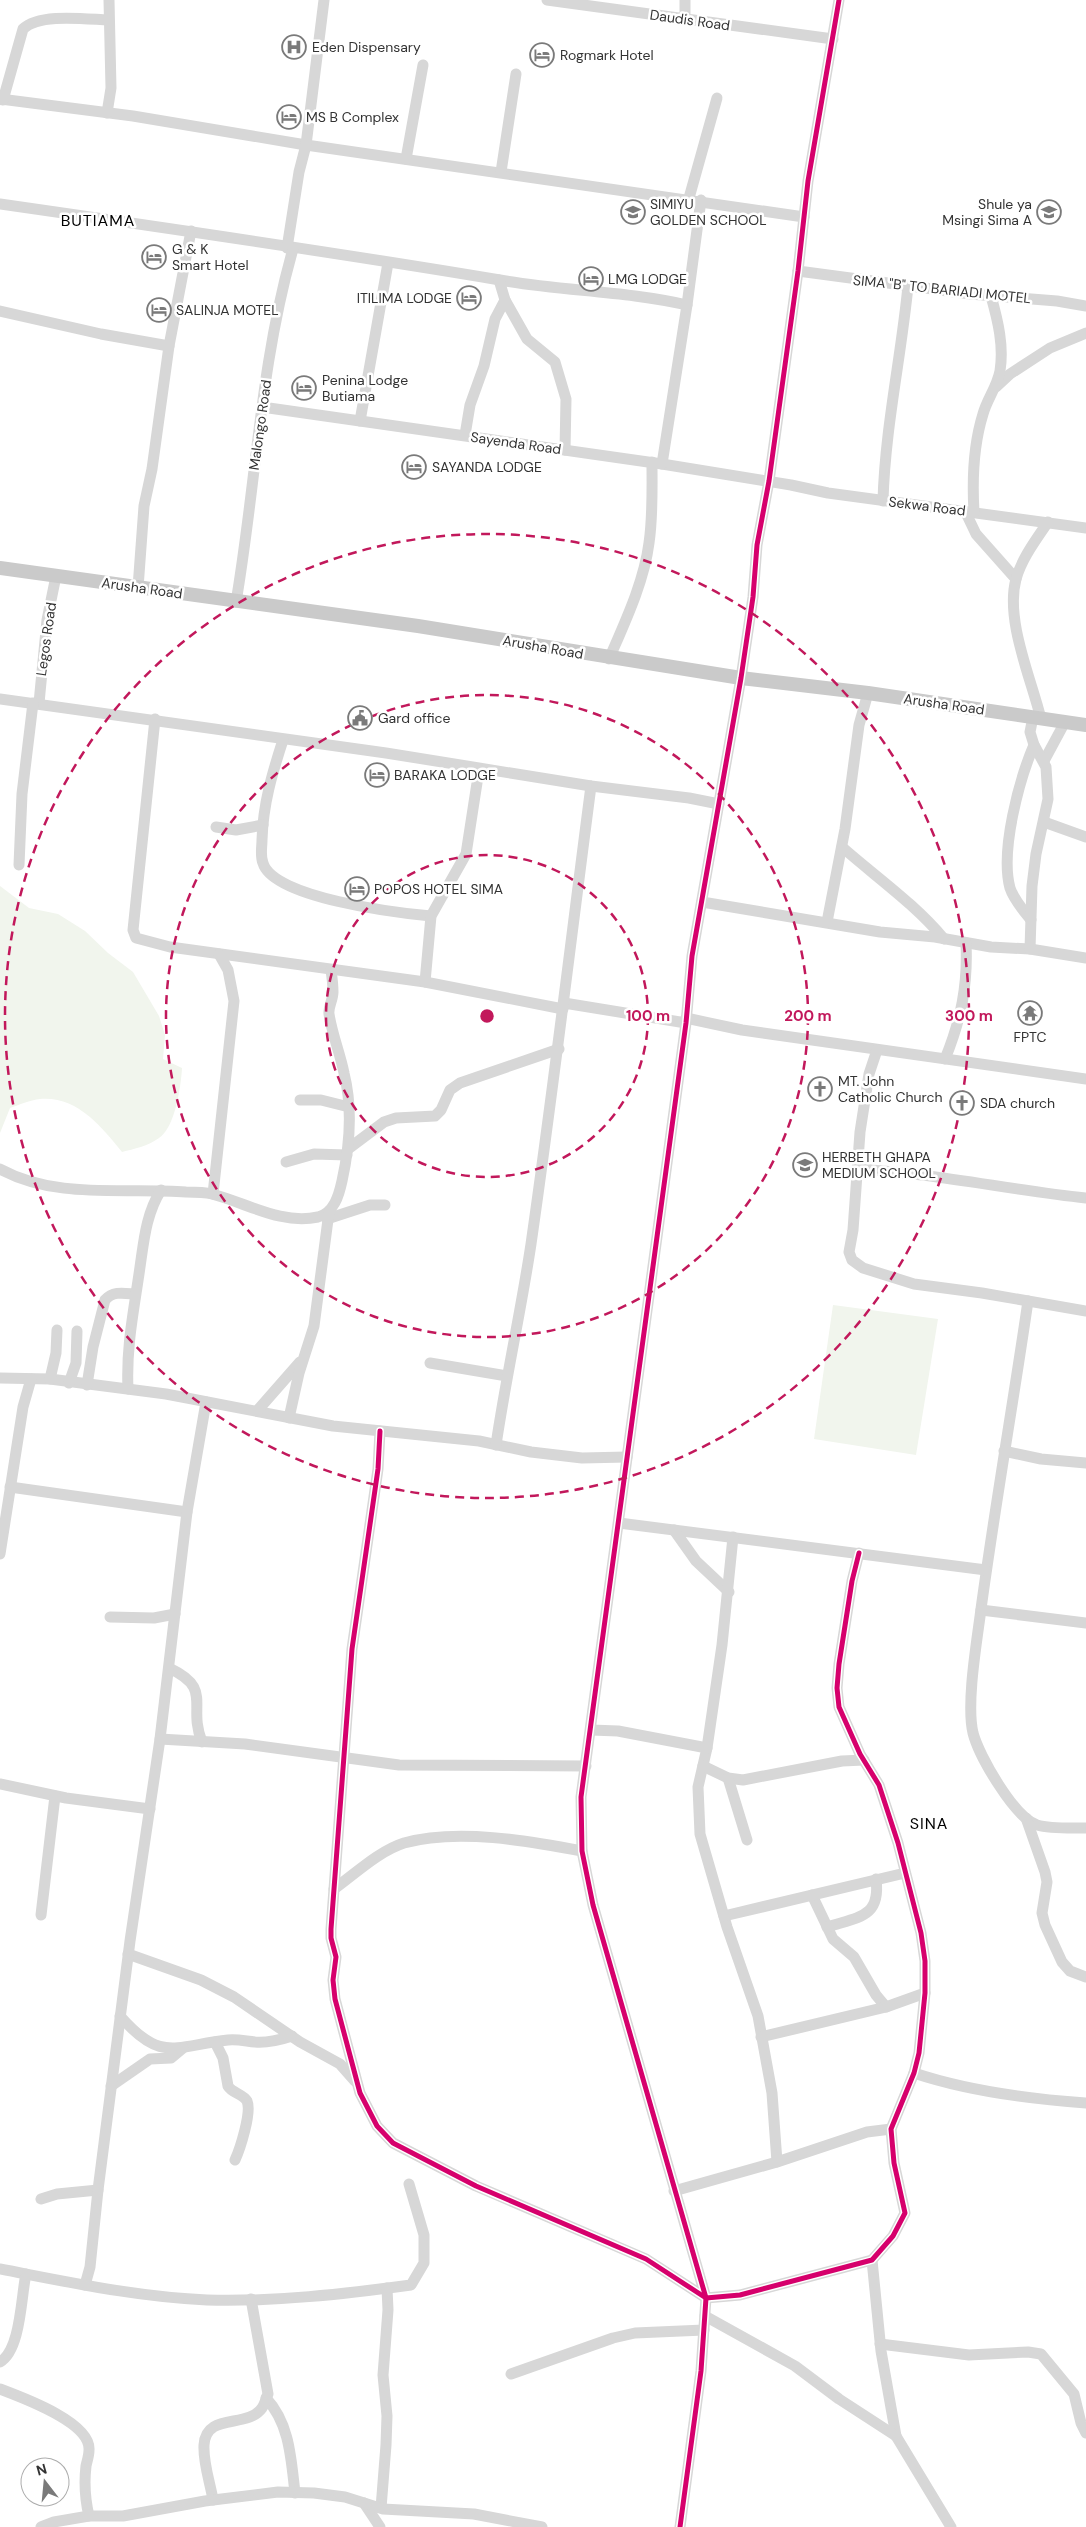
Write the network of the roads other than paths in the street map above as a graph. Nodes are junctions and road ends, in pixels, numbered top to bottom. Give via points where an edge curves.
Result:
1 (109, 0) edge
2 (324, 0) edge
3 (547, 0) edge
4 (685, 0) edge
5 (839, 0) edge
6 (582, 2) edge
7 (685, 19) junction
8 (108, 20) junction
9 (833, 39) junction
10 (423, 65) dead end
11 (516, 74) dead end
12 (717, 98) dead end
13 (2, 99) edge
14 (107, 112) junction
15 (306, 145) junction
16 (406, 159) junction
17 (501, 172) junction
18 (689, 198) junction
19 (701, 200) junction
20 (0, 204) edge
21 (804, 217) junction
22 (191, 231) junction
23 (290, 248) junction
24 (388, 263) junction
25 (798, 271) junction
26 (499, 280) junction
27 (908, 286) junction
28 (991, 296) junction
29 (505, 300) junction
30 (688, 305) junction
31 (1086, 306) edge
32 (0, 311) edge
33 (1086, 333) edge
34 (169, 346) junction
35 (995, 388) junction
36 (262, 407) junction
37 (360, 421) junction
38 (465, 435) junction
39 (564, 450) junction
40 (657, 463) junction
41 (769, 481) junction
42 (883, 500) junction
43 (969, 511) junction
44 (1048, 522) junction
45 (1086, 528) edge
46 (0, 568) edge
47 (56, 576) junction
48 (1016, 579) junction
49 (138, 588) junction
50 (236, 602) junction
51 (609, 659) junction
52 (741, 678) junction
53 (868, 693) junction
54 (0, 699) edge
55 (36, 703) junction
56 (1037, 718) junction
57 (155, 720) junction
58 (1065, 722) junction
59 (1086, 725) edge
60 (283, 740) junction
61 (1034, 745) junction
62 (1044, 761) junction
63 (478, 770) junction
64 (592, 786) junction
65 (719, 804) junction
66 (1044, 822) junction
67 (262, 825) junction
68 (216, 828) dead end
69 (1086, 836) edge
70 (842, 847) junction
71 (19, 865) dead end
72 (702, 902) junction
73 (432, 916) junction
74 (1031, 920) junction
75 (827, 922) junction
76 (944, 939) junction
77 (966, 943) junction
78 (1030, 949) junction
79 (219, 954) junction
80 (1086, 958) edge
81 (331, 970) junction
82 (425, 982) junction
83 (564, 1006) junction
84 (686, 1021) junction
85 (559, 1049) junction
86 (877, 1050) junction
87 (945, 1058) junction
88 (1086, 1078) edge
89 (300, 1100) dead end
90 (349, 1107) junction
91 (348, 1152) junction
92 (286, 1162) dead end
93 (0, 1169) edge
94 (856, 1169) junction
95 (161, 1190) junction
96 (212, 1194) junction
97 (1086, 1198) edge
98 (385, 1205) dead end
99 (328, 1216) junction
100 (134, 1294) junction
101 (1028, 1301) junction
102 (1086, 1311) edge
103 (57, 1330) dead end
104 (76, 1331) dead end
105 (304, 1357) junction
106 (430, 1363) dead end
107 (507, 1376) junction
108 (0, 1378) edge
109 (31, 1379) junction
110 (50, 1379) junction
111 (69, 1383) junction
112 (87, 1385) junction
113 (128, 1390) junction
114 (206, 1402) junction
115 (257, 1412) junction
116 (289, 1418) junction
117 (380, 1432) junction
118 (496, 1445) junction
119 (1004, 1451) junction
120 (627, 1457) junction
121 (1086, 1463) edge
122 (6, 1491) edge
123 (187, 1512) junction
124 (619, 1523) junction
125 (674, 1530) junction
126 (733, 1537) junction
127 (859, 1553) junction
128 (0, 1554) edge
129 (986, 1570) junction
130 (729, 1592) junction
131 (981, 1610) junction
132 (175, 1614) junction
133 (110, 1617) dead end
134 (1086, 1622) edge
135 (169, 1668) junction
136 (591, 1730) junction
137 (160, 1739) junction
138 (202, 1742) junction
139 (707, 1748) junction
140 (344, 1757) junction
141 (864, 1760) junction
142 (586, 1766) junction
143 (703, 1766) junction
144 (728, 1778) junction
145 (0, 1784) edge
146 (55, 1796) junction
147 (150, 1809) junction
148 (1026, 1818) junction
149 (1086, 1828) edge
150 (747, 1840) dead end
151 (582, 1851) junction
152 (905, 1873) junction
153 (876, 1879) junction
154 (334, 1889) junction
155 (812, 1895) junction
156 (41, 1915) dead end
157 (724, 1916) junction
158 (828, 1927) junction
159 (128, 1954) junction
160 (1086, 1977) edge
161 (925, 1993) junction
162 (886, 2007) junction
163 (120, 2016) junction
164 (292, 2036) junction
165 (761, 2037) junction
166 (215, 2042) junction
167 (183, 2048) junction
168 (914, 2073) junction
169 (358, 2084) junction
170 (111, 2086) junction
171 (1086, 2103) edge
172 (891, 2129) junction
173 (235, 2160) dead end
174 (777, 2162) junction
175 (409, 2184) dead end
176 (98, 2190) junction
177 (674, 2191) junction
178 (41, 2199) dead end
179 (872, 2260) junction
180 (0, 2269) edge
181 (26, 2274) junction
182 (85, 2285) junction
183 (387, 2288) junction
184 (706, 2298) junction
185 (251, 2299) junction
186 (706, 2316) junction
187 (704, 2330) junction
188 (880, 2344) junction
189 (0, 2362) edge
190 (511, 2374) dead end
191 (0, 2388) edge
192 (266, 2398) junction
193 (1086, 2433) edge
194 (896, 2436) junction
195 (296, 2493) junction
196 (213, 2500) junction
197 (364, 2503) junction
198 (381, 2508) junction
199 (89, 2516) junction
200 (59, 2524) edge
201 (41, 2527) edge
202 (380, 2527) edge
203 (542, 2527) edge
204 (680, 2527) edge
205 (950, 2527) edge

1 - 8 street
2 - 15 street, Malongo Road
3 - 6 street, Daudis Road
4 - 7 street
5 - 9 street
6 - 7 street, Daudis Road
7 - 9 street, Daudis Road
8 - 13 street via 30,22 23,29
8 - 14 street via 111,88
9 - 21 street
10 - 16 street
11 - 17 street
12 - 18 street
13 - 14 street
14 - 15 street
15 - 16 street
15 - 23 street, Malongo Road via 299,172
16 - 17 street
17 - 18 street
18 - 19 street
19 - 21 street
19 - 30 street
20 - 22 street
21 - 25 street
22 - 23 street
22 - 34 street
23 - 24 street
23 - 36 street, Malongo Road
24 - 26 street
24 - 37 street
25 - 27 street, SIMA "B" TO BARIADI MOTEL
25 - 41 street
26 - 29 street
26 - 30 street
27 - 28 street, SIMA "B" TO BARIADI MOTEL
27 - 42 street via 890,413
28 - 31 street, SIMA "B" TO BARIADI MOTEL
28 - 35 street via 1000,342 1000,374
29 - 38 street via 492,327
29 - 39 street via 527,339 555,362 566,399
30 - 40 street
32 - 34 street
33 - 35 street via 1050,348
34 - 49 street via 144,506
35 - 43 street via 987,400 978,433
36 - 37 street, Sayenda Road
36 - 50 street, Malongo Road
37 - 38 street, Sayenda Road
38 - 39 street, Sayenda Road
39 - 40 street, Sayenda Road
40 - 41 street, Sayenda Road
40 - 51 street via 643,571
41 - 42 street, Sekwa Road
41 - 52 street via 757,545
42 - 43 street, Sekwa Road
43 - 44 street, Sekwa Road
43 - 48 street via 976,534
44 - 45 street, Sekwa Road
44 - 48 street via 1025,557
46 - 47 main road, Arusha Road
47 - 49 main road, Arusha Road
47 - 55 street, Legos Road
48 - 56 street via 1014,619
49 - 50 main road, Arusha Road
50 - 51 main road, Arusha Road via 418,626
51 - 52 main road, Arusha Road
52 - 53 main road, Arusha Road
52 - 65 street
53 - 56 main road, Arusha Road
53 - 70 street via 858,733
54 - 55 street
55 - 57 street
55 - 71 street, Legos Road via 22,794
56 - 58 main road, Arusha Road
56 - 61 street via 1030,732
57 - 60 street
57 - 79 street via 137,876 134,936 150,943
58 - 59 main road, Arusha Road
58 - 62 street
60 - 63 street via 386,753
60 - 67 street via 265,798
61 - 62 street
61 - 74 street via 1020,785 1008,855 1010,888
62 - 66 street via 1048,799
63 - 64 street
63 - 73 street via 466,854
64 - 65 street
64 - 83 street
65 - 72 street
66 - 69 street
66 - 74 street via 1036,854
67 - 68 street via 236,830
67 - 73 street via 263,863 268,873 278,881 326,898 394,913
70 - 75 street
70 - 76 street via 916,909
72 - 75 street
72 - 84 street via 692,956
73 - 82 street
74 - 78 street
75 - 76 street
76 - 77 street
77 - 78 street via 991,948
77 - 87 street via 963,1009
78 - 80 street
79 - 81 street
79 - 96 street via 228,970 234,1001
81 - 82 street
81 - 90 street via 333,993 329,1015 345,1075
82 - 83 street
83 - 84 street
83 - 85 street
84 - 86 street
84 - 120 street
85 - 91 street via 460,1083 450,1090 441,1110 434,1116 396,1118 384,1122
85 - 107 street via 524,1286
86 - 87 street
86 - 94 street via 869,1074
87 - 88 street
89 - 90 street
90 - 91 street
91 - 92 street via 314,1154
91 - 99 street via 339,1193
93 - 95 street via 30,1181 74,1190
94 - 97 street via 922,1173
94 - 101 street via 849,1252 856,1264 914,1284
95 - 96 street
95 - 100 street via 149,1210
96 - 99 street via 266,1213 307,1218
98 - 99 street via 370,1204
99 - 105 street via 314,1326
100 - 112 street via 119,1292 110,1294 105,1300
100 - 113 street via 128,1343
101 - 102 street
101 - 119 street
103 - 110 street
104 - 111 street via 76,1363
105 - 115 street
105 - 116 street
106 - 107 street
107 - 118 street
108 - 109 street
109 - 110 street
109 - 122 street
110 - 111 street
111 - 112 street
112 - 113 street
113 - 114 street
114 - 115 street
114 - 123 street
115 - 116 street
116 - 117 street
117 - 118 street
117 - 140 street via 378,1468 352,1649
118 - 120 street via 582,1458
119 - 121 street via 1041,1459
119 - 129 street
120 - 124 street
122 - 123 street
122 - 128 street
123 - 132 street
124 - 125 street
124 - 136 street
125 - 126 street
125 - 130 street via 696,1561
126 - 127 street
126 - 130 street
127 - 129 street
127 - 141 street via 837,1688 839,1707
129 - 131 street
130 - 139 street
131 - 134 street
131 - 148 street via 974,1664 972,1731 987,1767
132 - 133 street via 154,1618
132 - 135 street
135 - 137 street
135 - 138 street via 195,1686 198,1702 196,1728
136 - 139 street via 618,1731
136 - 142 street
137 - 138 street
137 - 147 street
138 - 140 street via 245,1744
139 - 143 street
140 - 142 street via 412,1765
140 - 154 street
141 - 144 street via 842,1761 761,1778
141 - 152 street via 879,1785
142 - 151 street via 581,1797
143 - 144 street
143 - 157 street via 698,1787 700,1834
144 - 150 street
145 - 146 street
146 - 147 street
146 - 156 street
147 - 159 street
148 - 149 street via 1037,1825
148 - 160 street via 1045,1872 1042,1913 1045,1925 1062,1962 1070,1972
151 - 154 street via 546,1844 461,1836 430,1839 403,1844 380,1855
151 - 177 street via 593,1905 635,2044
152 - 153 street
152 - 161 street via 921,1933
153 - 155 street
153 - 158 street via 878,1894 874,1906 858,1917
154 - 169 street via 331,1938 336,1957 335,1999
155 - 157 street
155 - 158 street
157 - 165 street via 758,2016
158 - 162 street via 833,1938 854,1956 876,1996
159 - 163 street
159 - 164 street via 201,1980 234,1997
161 - 162 street
161 - 168 street
162 - 165 street
163 - 167 street via 148,2042
163 - 170 street
164 - 166 street via 268,2042 238,2039
164 - 169 street via 340,2064
165 - 174 street via 772,2092
166 - 167 street
166 - 173 street via 223,2058 228,2086 243,2098 248,2108
167 - 170 street via 171,2058 150,2059
168 - 171 street via 989,2091
168 - 172 street
169 - 184 street via 377,2126 393,2143 476,2186 646,2258
170 - 176 street
172 - 174 street via 867,2132
172 - 179 street via 894,2163 905,2213 893,2236
174 - 177 street
175 - 183 street via 424,2235 424,2263 411,2285
176 - 178 street
176 - 182 street via 90,2267
177 - 184 street
179 - 184 street via 740,2295
179 - 188 street
180 - 181 street
181 - 182 street
181 - 189 street via 17,2329 6,2359
182 - 185 street via 113,2291 206,2300
183 - 185 street
183 - 198 street via 383,2375 387,2416
184 - 186 street
185 - 192 street via 263,2359
186 - 187 street
186 - 194 street via 795,2366
187 - 190 street via 635,2333 613,2338
187 - 204 street
188 - 193 street via 969,2355 1041,2354 1074,2394
188 - 194 street
191 - 199 street via 65,2419 84,2438 89,2450 85,2488
192 - 195 street via 282,2419 288,2437
192 - 196 street via 254,2416 220,2423 206,2435 205,2462
194 - 205 street
195 - 196 street via 278,2492
195 - 197 street
196 - 199 street via 123,2516
197 - 198 street
197 - 202 street
198 - 203 street via 474,2514
199 - 200 street
200 - 201 street

